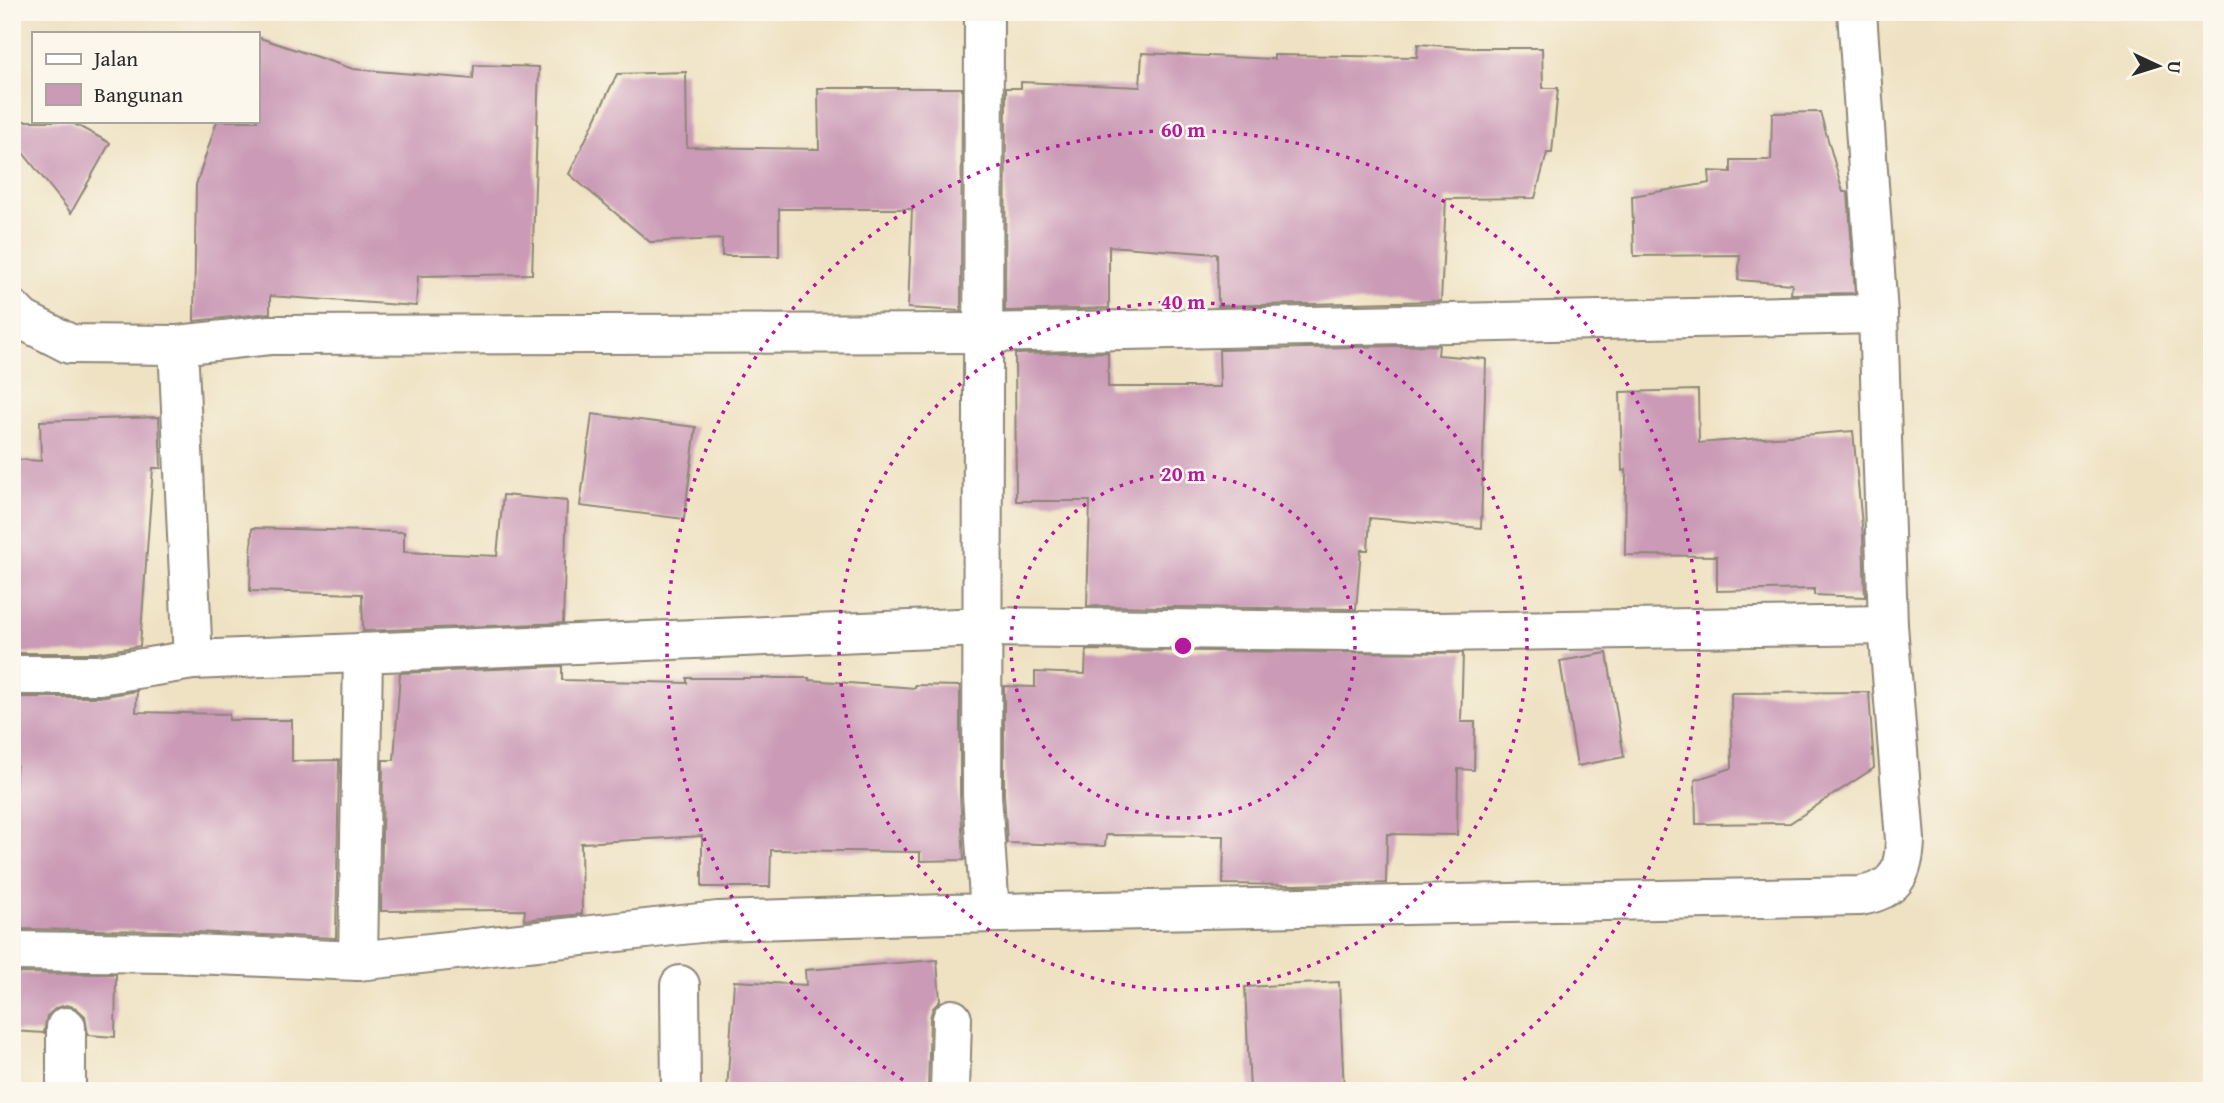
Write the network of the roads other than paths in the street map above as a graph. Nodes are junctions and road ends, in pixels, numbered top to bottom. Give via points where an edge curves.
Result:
1 (984, 12) edge
2 (1857, 12) edge
3 (12, 309) edge
4 (1878, 314) junction
5 (984, 333) junction
6 (178, 345) junction
7 (1888, 625) junction
8 (981, 627) junction
9 (363, 653) junction
10 (193, 660) junction
11 (12, 675) edge
12 (990, 913) junction
13 (12, 951) edge
14 (358, 961) junction
15 (680, 985) dead end
16 (952, 1019) dead end
17 (66, 1027) dead end
18 (66, 1091) edge
19 (681, 1091) edge
20 (950, 1091) edge

1 - 5 street
2 - 4 street
3 - 6 street via 23,320 70,344
4 - 5 street
4 - 7 street
5 - 6 street via 270,335
5 - 8 street
6 - 10 street
7 - 8 street via 1435,632
7 - 12 street via 1905,860 1893,883 1879,892 1860,896
8 - 9 street
8 - 12 street via 982,795
9 - 10 street
9 - 14 street
10 - 11 street via 99,675
12 - 14 street via 718,921
13 - 14 street
15 - 19 street
16 - 20 street
17 - 18 street

